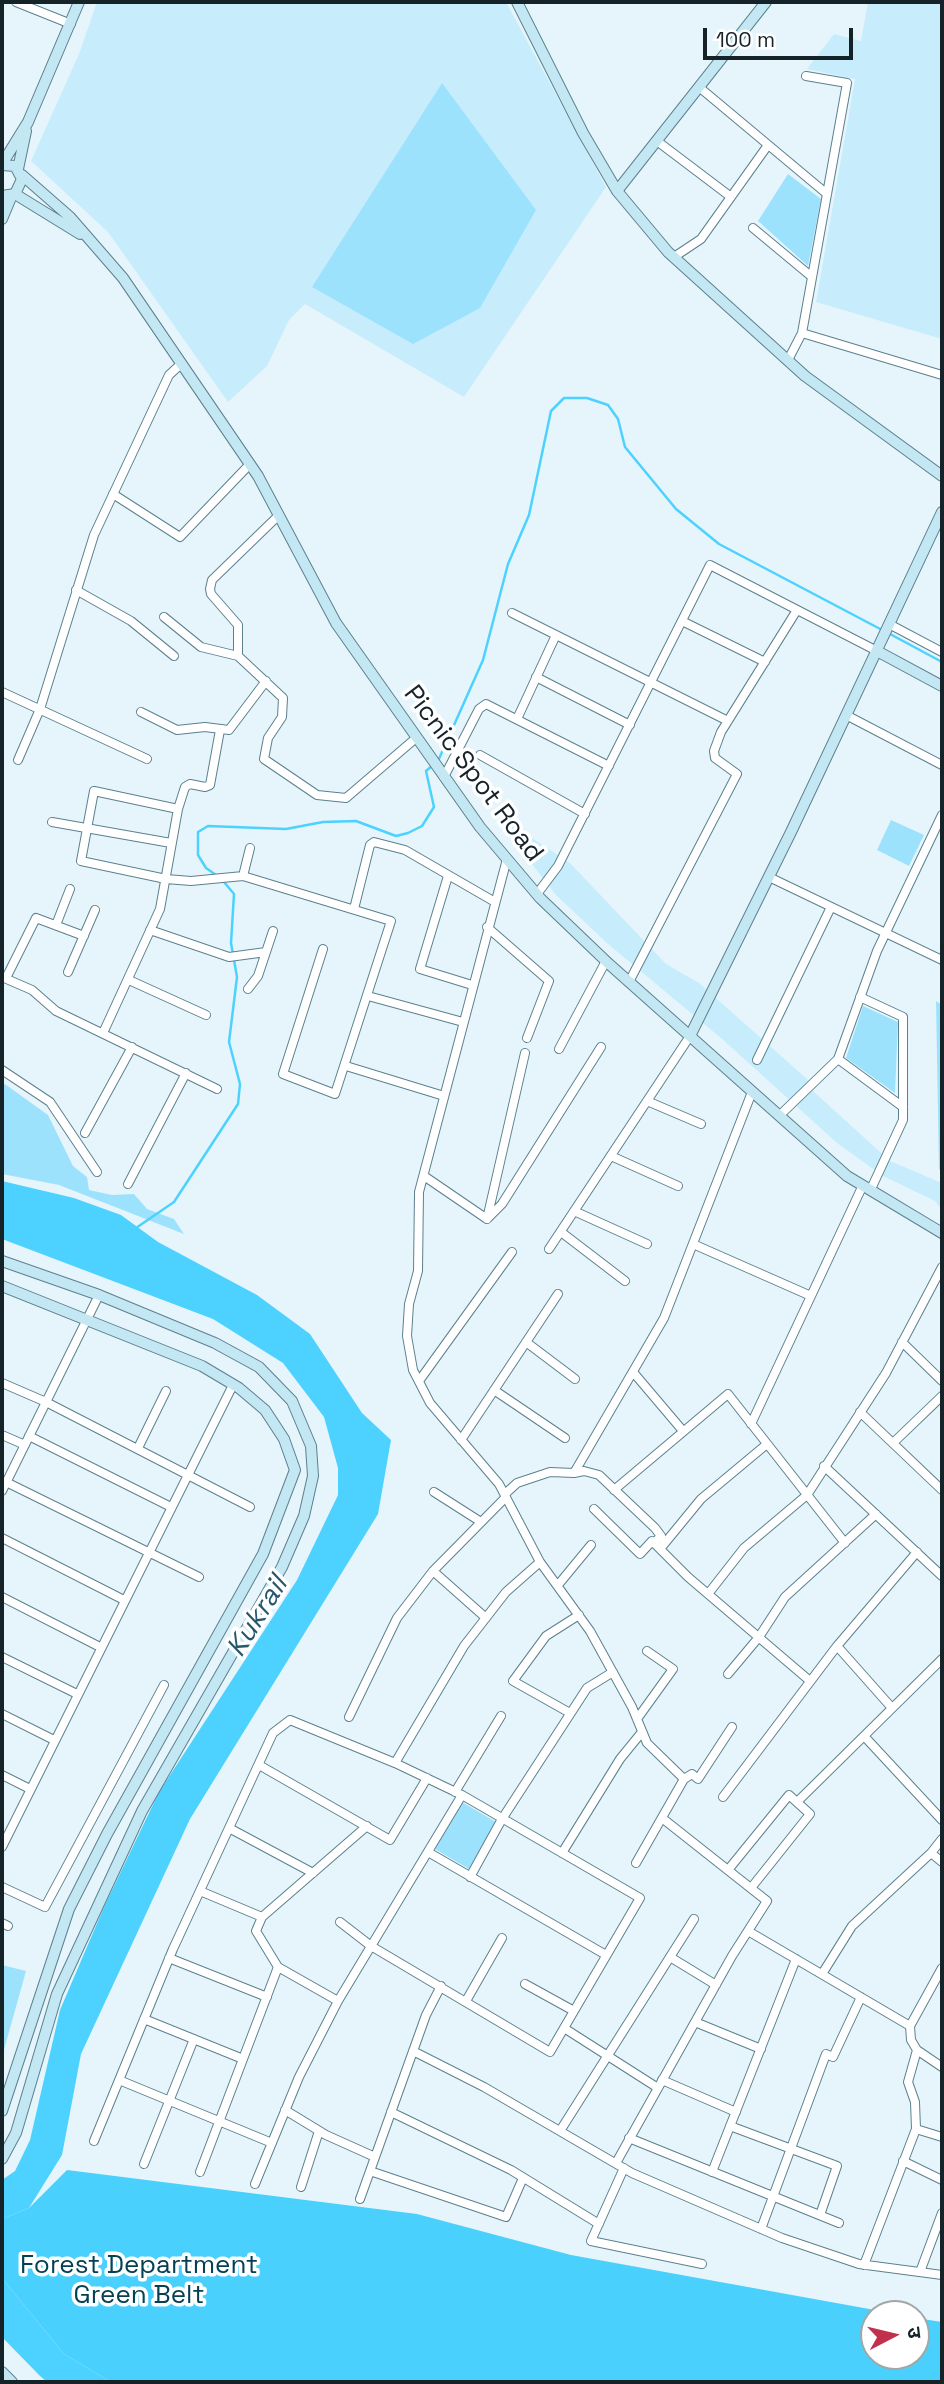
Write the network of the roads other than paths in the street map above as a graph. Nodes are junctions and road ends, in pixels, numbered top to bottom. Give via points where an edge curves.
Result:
1 (16, 2) edge
2 (79, 2) edge
3 (517, 2) edge
4 (766, 2) edge
5 (71, 24) junction
6 (806, 76) dead end
7 (699, 87) junction
8 (28, 122) junction
9 (657, 141) junction
10 (768, 145) junction
11 (2, 164) edge
12 (20, 172) junction
13 (617, 191) junction
14 (827, 194) junction
15 (10, 195) edge
16 (731, 197) junction
17 (2, 219) edge
18 (753, 228) dead end
19 (85, 237) junction
20 (674, 257) junction
21 (812, 277) junction
22 (802, 334) junction
23 (788, 360) junction
24 (181, 364) junction
25 (942, 374) edge
26 (250, 464) junction
27 (942, 476) edge
28 (113, 494) junction
29 (942, 512) edge
30 (279, 515) junction
31 (76, 590) junction
32 (797, 610) junction
33 (512, 613) dead end
34 (164, 617) dead end
35 (682, 621) junction
36 (887, 629) junction
37 (555, 635) junction
38 (877, 651) junction
39 (942, 652) edge
40 (174, 656) dead end
41 (238, 656) junction
42 (765, 662) junction
43 (537, 677) junction
44 (266, 681) junction
45 (651, 682) junction
46 (942, 686) edge
47 (2, 692) edge
48 (40, 709) junction
49 (141, 712) dead end
50 (846, 715) junction
51 (517, 719) junction
52 (728, 721) junction
53 (630, 725) junction
54 (220, 730) junction
55 (416, 738) junction
56 (480, 755) dead end
57 (147, 759) dead end
58 (18, 760) dead end
59 (609, 765) junction
60 (942, 765) edge
61 (442, 774) junction
62 (178, 809) junction
63 (585, 814) junction
64 (942, 815) edge
65 (52, 822) dead end
66 (85, 827) junction
67 (172, 843) junction
68 (250, 848) dead end
69 (508, 859) junction
70 (243, 876) junction
71 (448, 876) junction
72 (769, 877) junction
73 (166, 879) junction
74 (70, 889) dead end
75 (537, 894) junction
76 (495, 902) junction
77 (831, 907) junction
78 (354, 909) junction
79 (95, 910) dead end
80 (56, 925) junction
81 (487, 927) junction
82 (150, 930) junction
83 (273, 931) dead end
84 (886, 933) junction
85 (84, 936) junction
86 (323, 949) dead end
87 (265, 952) junction
88 (942, 960) edge
89 (606, 961) junction
90 (68, 972) dead end
91 (4, 978) edge
92 (129, 980) junction
93 (629, 982) junction
94 (472, 985) junction
95 (248, 989) dead end
96 (368, 996) junction
97 (860, 997) junction
98 (206, 1015) dead end
99 (463, 1022) junction
100 (103, 1033) junction
101 (690, 1036) junction
102 (527, 1038) dead end
103 (132, 1047) junction
104 (601, 1047) dead end
105 (559, 1049) dead end
106 (524, 1054) dead end
107 (838, 1059) junction
108 (757, 1060) dead end
109 (346, 1066) junction
110 (2, 1070) edge
111 (186, 1073) junction
112 (217, 1090) dead end
113 (752, 1092) junction
114 (444, 1096) junction
115 (647, 1101) junction
116 (903, 1107) junction
117 (779, 1116) junction
118 (701, 1124) dead end
119 (85, 1133) dead end
120 (611, 1156) junction
121 (97, 1172) dead end
122 (424, 1176) junction
123 (128, 1184) dead end
124 (678, 1186) dead end
125 (867, 1187) junction
126 (574, 1211) junction
127 (488, 1219) junction
128 (561, 1231) junction
129 (942, 1233) edge
130 (647, 1244) dead end
131 (693, 1244) junction
132 (549, 1249) dead end
133 (512, 1252) dead end
134 (2, 1261) edge
135 (942, 1267) edge
136 (625, 1281) dead end
137 (2, 1286) edge
138 (558, 1294) dead end
139 (99, 1295) junction
140 (811, 1296) junction
141 (88, 1320) junction
142 (526, 1342) junction
143 (902, 1342) junction
144 (633, 1371) junction
145 (575, 1379) dead end
146 (419, 1381) junction
147 (942, 1381) edge
148 (2, 1383) edge
149 (233, 1385) junction
150 (495, 1390) junction
151 (166, 1391) dead end
152 (942, 1396) edge
153 (46, 1402) junction
154 (860, 1412) junction
155 (751, 1424) junction
156 (683, 1431) junction
157 (2, 1435) edge
158 (565, 1437) dead end
159 (27, 1440) junction
160 (461, 1440) junction
161 (893, 1443) junction
162 (767, 1444) junction
163 (138, 1448) junction
164 (824, 1466) junction
165 (574, 1473) junction
166 (188, 1474) junction
167 (6, 1482) junction
168 (614, 1490) junction
169 (942, 1490) edge
170 (2, 1491) edge
171 (434, 1492) dead end
172 (807, 1495) junction
173 (505, 1496) junction
174 (171, 1507) junction
175 (250, 1507) dead end
176 (594, 1509) dead end
177 (876, 1514) junction
178 (481, 1522) junction
179 (2, 1538) edge
180 (845, 1543) junction
181 (591, 1545) dead end
182 (657, 1546) junction
183 (917, 1552) junction
184 (148, 1553) junction
185 (540, 1562) junction
186 (433, 1571) junction
187 (942, 1576) edge
188 (199, 1577) dead end
189 (558, 1585) junction
190 (708, 1594) junction
191 (2, 1597) edge
192 (124, 1600) junction
193 (579, 1615) junction
194 (486, 1618) junction
195 (759, 1637) junction
196 (837, 1646) junction
197 (100, 1647) junction
198 (647, 1651) dead end
199 (2, 1657) edge
200 (942, 1658) edge
201 (612, 1672) junction
202 (728, 1674) dead end
203 (810, 1681) junction
204 (164, 1685) dead end
205 (77, 1694) junction
206 (892, 1708) junction
207 (570, 1713) junction
208 (2, 1714) edge
209 (502, 1716) dead end
210 (349, 1717) dead end
211 (637, 1719) junction
212 (732, 1727) dead end
213 (642, 1732) junction
214 (864, 1735) junction
215 (54, 1740) junction
216 (395, 1763) junction
217 (259, 1765) junction
218 (2, 1775) edge
219 (428, 1779) junction
220 (684, 1779) junction
221 (30, 1789) junction
222 (459, 1794) junction
223 (723, 1797) dead end
224 (797, 1802) junction
225 (662, 1818) junction
226 (502, 1819) junction
227 (942, 1820) edge
228 (367, 1826) junction
229 (229, 1828) junction
230 (5, 1833) edge
231 (942, 1839) edge
232 (2, 1847) edge
233 (428, 1852) junction
234 (562, 1853) junction
235 (932, 1853) junction
236 (942, 1862) edge
237 (636, 1863) dead end
238 (728, 1870) junction
239 (313, 1873) junction
240 (470, 1877) junction
241 (2, 1887) edge
242 (751, 1888) junction
243 (200, 1891) junction
244 (262, 1917) junction
245 (694, 1919) dead end
246 (340, 1922) dead end
247 (748, 1931) junction
248 (502, 1938) dead end
249 (371, 1946) junction
250 (606, 1955) junction
251 (670, 1957) junction
252 (169, 1958) junction
253 (796, 1959) junction
254 (278, 1967) junction
255 (942, 1968) edge
256 (822, 1974) junction
257 (524, 1984) dead end
258 (716, 1985) junction
259 (441, 1986) junction
260 (267, 1997) junction
261 (862, 1997) junction
262 (338, 2001) junction
263 (466, 2001) junction
264 (574, 2011) junction
265 (144, 2019) junction
266 (695, 2022) junction
267 (910, 2026) junction
268 (564, 2028) junction
269 (194, 2039) junction
270 (761, 2049) junction
271 (917, 2050) junction
272 (413, 2051) junction
273 (607, 2055) junction
274 (243, 2059) junction
275 (942, 2067) edge
276 (119, 2080) junction
277 (660, 2084) junction
278 (169, 2101) junction
279 (285, 2110) junction
280 (2, 2111) edge
281 (391, 2112) junction
282 (736, 2112) junction
283 (219, 2122) junction
284 (730, 2126) junction
285 (916, 2129) junction
286 (319, 2131) junction
287 (559, 2131) junction
288 (942, 2137) edge
289 (629, 2138) junction
290 (94, 2141) dead end
291 (272, 2143) junction
292 (791, 2148) junction
293 (375, 2157) junction
294 (2, 2159) edge
295 (903, 2161) junction
296 (615, 2163) junction
297 (144, 2164) dead end
298 (624, 2168) junction
299 (370, 2171) junction
300 (200, 2172) dead end
301 (712, 2172) junction
302 (523, 2178) junction
303 (942, 2180) edge
304 (255, 2184) dead end
305 (301, 2188) dead end
306 (773, 2196) junction
307 (360, 2199) dead end
308 (942, 2213) edge
309 (820, 2215) junction
310 (839, 2222) dead end
311 (599, 2224) junction
312 (761, 2229) junction
313 (702, 2264) dead end
314 (864, 2265) junction
315 (920, 2272) junction
316 (942, 2276) edge
317 (2, 2372) edge
318 (12, 2382) edge

1 - 5 street
2 - 5 street
3 - 13 street
4 - 7 street
5 - 8 street
6 - 14 street via 847,83
7 - 9 street
7 - 10 street
8 - 11 street
8 - 12 street
9 - 13 street
9 - 16 street
10 - 14 street
10 - 16 street
11 - 12 street
12 - 15 street via 21,188
12 - 19 street, Picnic Spot Road via 70,217
13 - 20 street
14 - 21 street
15 - 17 street
15 - 19 street, Picnic Spot Road
16 - 20 street via 701,239
18 - 21 street
19 - 24 street, Picnic Spot Road via 123,278
20 - 23 street
21 - 22 street
22 - 23 street
22 - 25 street
23 - 27 street
24 - 26 street, Picnic Spot Road
24 - 28 street via 169,375
26 - 28 street via 180,537
26 - 30 street, Picnic Spot Road
28 - 31 street
29 - 36 street
30 - 41 street via 212,580 211,594 238,625
30 - 55 street, Picnic Spot Road via 336,623
31 - 40 street via 131,621
31 - 48 street
32 - 35 street via 710,565
32 - 38 street
32 - 42 street
33 - 37 street
34 - 41 street via 201,647
35 - 42 street
35 - 45 street
36 - 38 street
36 - 39 street
37 - 43 street
37 - 45 street
38 - 46 street
38 - 50 street
41 - 44 street
42 - 52 street
43 - 51 street
43 - 53 street
44 - 54 street via 233,729
44 - 55 street via 283,698 283,707 264,759 317,795 346,797
45 - 52 street
45 - 53 street
47 - 48 street
48 - 57 street
48 - 58 street
49 - 54 street via 177,730
50 - 60 street
50 - 72 street
51 - 59 street
51 - 61 street via 492,705 482,706
52 - 93 street via 715,758 737,774
53 - 59 street
54 - 62 street via 210,785 187,785
55 - 61 street, Picnic Spot Road
56 - 63 street
59 - 63 street
61 - 69 street, Picnic Spot Road
62 - 66 street via 94,791
62 - 67 street
63 - 75 street via 558,866
64 - 84 street
65 - 66 street
66 - 67 street
66 - 73 street via 80,860
67 - 73 street
68 - 70 street
69 - 75 street, Picnic Spot Road
69 - 76 street
70 - 73 street
70 - 78 street
71 - 76 street
71 - 78 street via 405,850 372,843
71 - 94 street via 420,969
72 - 77 street
72 - 101 street
73 - 82 street
74 - 80 street
75 - 89 street, Picnic Spot Road
76 - 81 street
77 - 84 street
77 - 108 street
78 - 96 street via 391,923
79 - 85 street
80 - 85 street
80 - 91 street via 36,918
81 - 94 street
81 - 102 street via 549,981
82 - 87 street via 229,957
82 - 92 street
83 - 87 street
84 - 88 street
84 - 97 street
85 - 90 street
86 - 109 street via 284,1074 335,1094
87 - 95 street via 258,976
89 - 93 street, Picnic Spot Road
89 - 105 street
91 - 100 street
92 - 98 street
92 - 100 street
93 - 101 street, Picnic Spot Road
94 - 99 street
96 - 99 street
96 - 109 street
97 - 107 street
97 - 116 street via 903,1017
99 - 114 street
100 - 103 street
101 - 113 street, Picnic Spot Road
101 - 115 street
103 - 111 street
103 - 119 street
104 - 127 street
106 - 127 street
107 - 116 street
107 - 117 street
109 - 114 street
110 - 121 street via 50,1102
111 - 112 street
111 - 123 street
113 - 117 street, Picnic Spot Road
113 - 131 street
114 - 122 street
115 - 118 street
115 - 120 street
116 - 125 street via 903,1120
117 - 125 street, Picnic Spot Road via 847,1176
120 - 124 street
120 - 126 street
122 - 127 street
122 - 146 street via 417,1218 418,1271 407,1336
125 - 129 street, Picnic Spot Road
125 - 140 street
126 - 128 street
126 - 130 street
128 - 132 street
128 - 136 street
131 - 140 street
131 - 144 street via 664,1318
133 - 146 street
134 - 139 street
135 - 143 street
137 - 141 street
138 - 142 street
139 - 141 street
139 - 294 street via 215,1343 258,1367 292,1401 311,1446 313,1476 304,1516 282,1567 142,1811 57,1994 16,2133
140 - 155 street
141 - 149 street via 202,1366
141 - 153 street
142 - 145 street
142 - 150 street
143 - 147 street
143 - 154 street
144 - 156 street
144 - 165 street
146 - 160 street via 430,1403
148 - 153 street
149 - 166 street
149 - 280 street via 265,1410 284,1439 295,1470 263,1554 69,1909
150 - 158 street
150 - 160 street
151 - 163 street
152 - 161 street
153 - 159 street
153 - 163 street
154 - 161 street
154 - 164 street
155 - 156 street via 728,1394
155 - 162 street
156 - 168 street
157 - 159 street
159 - 167 street
159 - 174 street
160 - 173 street
161 - 169 street
162 - 172 street
162 - 182 street via 701,1499
163 - 166 street
164 - 172 street
164 - 177 street
165 - 168 street via 599,1475
165 - 173 street via 550,1472 517,1483
166 - 174 street
166 - 175 street
167 - 170 street
167 - 184 street
168 - 182 street via 661,1536
171 - 178 street
172 - 180 street
172 - 190 street via 744,1548
173 - 178 street
173 - 185 street
174 - 184 street
176 - 182 street via 640,1554 652,1541
177 - 180 street
177 - 183 street
178 - 186 street
179 - 192 street
180 - 195 street via 785,1597
181 - 189 street
182 - 190 street
183 - 187 street
183 - 196 street
184 - 188 street
184 - 192 street
185 - 189 street
185 - 194 street via 506,1592
186 - 194 street
186 - 210 street via 397,1618
189 - 193 street
190 - 195 street
191 - 197 street
192 - 197 street
193 - 201 street
193 - 207 street via 546,1636 513,1681
194 - 216 street via 464,1646
195 - 202 street
195 - 203 street
196 - 203 street
196 - 206 street
197 - 205 street
198 - 211 street via 673,1669
199 - 205 street
200 - 206 street
201 - 207 street via 587,1688
201 - 211 street
203 - 223 street
204 - 241 street via 45,1907
205 - 215 street
206 - 214 street
207 - 226 street
208 - 215 street
209 - 222 street
211 - 213 street
212 - 220 street via 698,1779 692,1774
213 - 220 street via 647,1743
213 - 234 street
214 - 224 street
214 - 227 street
215 - 221 street
216 - 217 street via 289,1720 273,1733
216 - 219 street
217 - 228 street
217 - 229 street
218 - 221 street
219 - 222 street
219 - 228 street via 390,1840
220 - 225 street
221 - 230 street
222 - 226 street
222 - 233 street
224 - 238 street via 789,1795
224 - 242 street via 810,1814
225 - 237 street
225 - 238 street
226 - 234 street
226 - 240 street
228 - 239 street
229 - 239 street
229 - 243 street
230 - 232 street
231 - 235 street
233 - 240 street
233 - 249 street
234 - 250 street via 639,1898
235 - 236 street
235 - 256 street via 852,1926
238 - 242 street
239 - 244 street
240 - 250 street
242 - 247 street via 767,1901
243 - 244 street
243 - 252 street
244 - 254 street via 256,1931
245 - 251 street
246 - 249 street
247 - 253 street
247 - 258 street
248 - 263 street
249 - 259 street
249 - 262 street
250 - 264 street
251 - 258 street
251 - 273 street
252 - 260 street
252 - 265 street
253 - 256 street
253 - 270 street
254 - 260 street
254 - 262 street
255 - 267 street
256 - 261 street
257 - 264 street
258 - 266 street
259 - 263 street
259 - 272 street
260 - 274 street
261 - 267 street
261 - 292 street via 833,2057 826,2054
262 - 279 street
263 - 268 street via 550,2052
264 - 268 street
265 - 269 street
265 - 276 street
266 - 270 street
266 - 277 street
267 - 271 street
268 - 273 street
269 - 274 street
269 - 278 street
270 - 282 street
271 - 275 street
271 - 285 street via 908,2081
272 - 281 street
272 - 287 street
273 - 277 street
273 - 287 street
274 - 283 street
276 - 278 street
276 - 290 street
277 - 282 street
277 - 289 street
278 - 283 street
278 - 297 street
279 - 286 street
279 - 291 street
281 - 293 street
281 - 302 street
282 - 284 street
283 - 291 street
283 - 300 street
284 - 292 street
284 - 301 street
285 - 288 street
285 - 295 street
286 - 293 street
286 - 305 street
287 - 296 street
289 - 296 street
289 - 301 street
291 - 304 street
292 - 306 street
292 - 309 street via 837,2166
293 - 299 street
295 - 303 street
295 - 314 street
296 - 298 street
298 - 311 street
298 - 312 street
299 - 302 street via 506,2217
299 - 307 street
301 - 306 street
302 - 311 street
306 - 309 street
306 - 312 street
308 - 315 street
309 - 310 street
311 - 313 street via 591,2241
312 - 314 street
314 - 315 street
315 - 316 street
317 - 318 street

